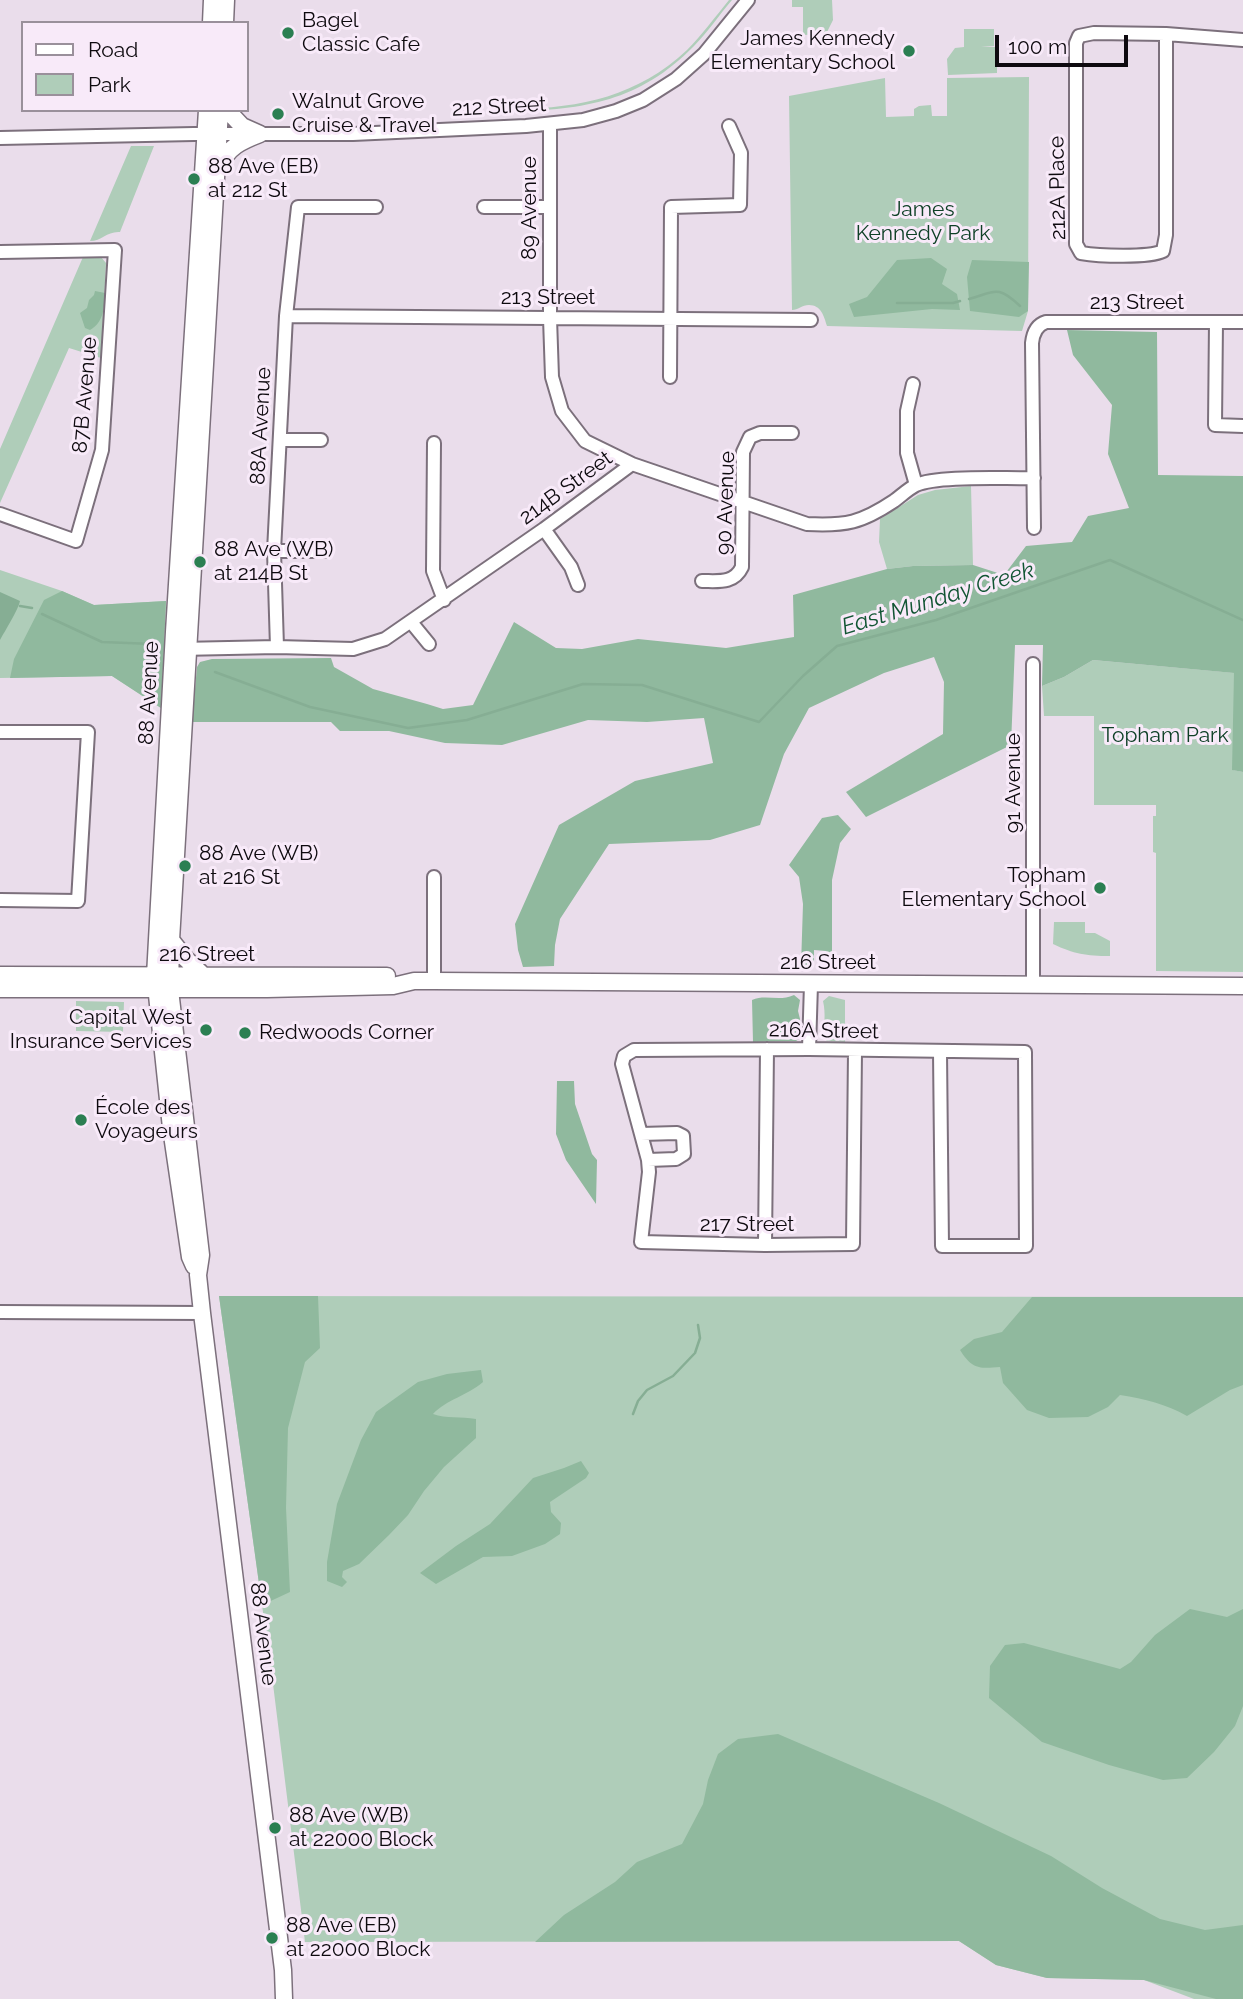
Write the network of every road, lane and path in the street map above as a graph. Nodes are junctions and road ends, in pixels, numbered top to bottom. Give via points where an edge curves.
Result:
1 (212, 0) edge
2 (226, 0) edge
3 (748, 0) edge
4 (211, 21) edge
5 (225, 21) edge
6 (1166, 34) junction
7 (1243, 40) edge
8 (208, 112) edge
9 (219, 112) edge
10 (229, 112) edge
11 (550, 124) junction
12 (729, 126) dead end
13 (213, 134) junction
14 (260, 134) junction
15 (0, 138) edge
16 (216, 176) junction
17 (376, 207) dead end
18 (484, 207) dead end
19 (550, 207) junction
20 (0, 252) edge
21 (286, 316) junction
22 (550, 318) junction
23 (670, 318) junction
24 (811, 320) dead end
25 (1216, 322) junction
26 (1243, 322) edge
27 (670, 377) dead end
28 (913, 384) dead end
29 (1243, 426) edge
30 (792, 433) dead end
31 (280, 440) junction
32 (321, 440) dead end
33 (433, 443) dead end
34 (632, 464) junction
35 (1034, 478) junction
36 (916, 485) junction
37 (743, 503) junction
38 (0, 514) edge
39 (1034, 528) dead end
40 (544, 529) junction
41 (274, 551) junction
42 (325, 551) dead end
43 (702, 582) dead end
44 (578, 585) dead end
45 (444, 600) junction
46 (411, 622) junction
47 (429, 643) dead end
48 (277, 647) junction
49 (181, 649) junction
50 (1033, 664) dead end
51 (0, 732) edge
52 (434, 877) dead end
53 (0, 900) edge
54 (171, 940) junction
55 (0, 975) edge
56 (204, 976) junction
57 (414, 981) junction
58 (434, 981) junction
59 (162, 983) junction
60 (811, 984) junction
61 (1033, 985) junction
62 (1243, 986) edge
63 (0, 989) edge
64 (767, 1049) junction
65 (809, 1049) junction
66 (855, 1051) junction
67 (940, 1052) junction
68 (641, 1134) junction
69 (648, 1160) junction
70 (765, 1245) junction
71 (0, 1312) edge
72 (202, 1313) junction
73 (284, 1999) edge

1 - 4 main road
2 - 5 main road
3 - 11 street, 212 Street via 704,54 660,90 599,116
6 - 6 street, 212A Place via 1086,33 1076,43 1076,244 1081,253 1163,251
6 - 7 street, 212A Place
8 - 13 main road, 88 Avenue
9 - 13 main road, 88 Avenue
10 - 14 main road via 242,126
11 - 14 street, 212 Street
11 - 19 street, 89 Avenue
12 - 23 street via 741,153 740,205 671,207
13 - 14 street, 212 Street
13 - 15 street, 212 Street
13 - 16 main road, 88 Avenue
13 - 49 main road, 88 Avenue
14 - 16 main road via 229,150
16 - 49 main road, 88 Avenue
17 - 21 street, 88A Avenue via 298,206
18 - 19 street
19 - 22 street, 89 Avenue
20 - 38 street, 87B Avenue via 115,250 102,450 76,541
21 - 22 street, 213 Street
21 - 31 street, 88A Avenue
22 - 23 street, 213 Street
22 - 34 street, 89 Avenue via 552,377 562,411 585,441
23 - 24 street, 213 Street
23 - 27 street
25 - 26 street, 213 Street
25 - 29 street via 1215,425
25 - 35 street, 213 Street via 1046,322 1038,326 1032,343
28 - 36 street via 907,411 908,453
30 - 37 street, 90 Avenue via 750,437 743,452
31 - 32 street
31 - 41 street, 88A Avenue
33 - 45 street via 433,571
34 - 37 street, 214B Street
34 - 40 street, 214B Street
35 - 36 street, 214B Street
35 - 39 street
36 - 37 street, 214B Street via 857,522 833,525 807,524
37 - 43 street, 90 Avenue via 740,572 726,581
40 - 44 street
40 - 45 street, 214B Street
41 - 42 street
41 - 48 street, 88A Avenue
45 - 46 street, 214B Street
46 - 47 street
46 - 48 street, 214B Street via 385,639 353,649
48 - 49 street, 214B Street
49 - 54 main road, 88 Avenue
49 - 59 main road, 88 Avenue
50 - 61 street, 91 Avenue
51 - 53 street via 88,732 78,901
52 - 58 street
54 - 56 main road
54 - 59 main road, 88 Avenue
55 - 59 main road, 216 Street
56 - 57 main road, 216 Street via 367,975
56 - 59 main road, 216 Street
57 - 58 main road, 216 Street
57 - 59 main road, 216 Street via 393,986
58 - 60 main road, 216 Street
59 - 63 main road, 216 Street
59 - 72 main road, 88 Avenue via 201,1255
60 - 61 main road, 216 Street
60 - 65 street
61 - 62 main road, 216 Street
64 - 65 street, 216A Street
64 - 68 street, 216A Street via 634,1050 624,1056 622,1064
64 - 70 street
65 - 66 street, 216A Street
66 - 67 street, 216A Street
66 - 70 street, 217 Street via 853,1244
67 - 67 street, 216A Street via 1025,1052 1026,1246 942,1246
68 - 69 street
68 - 69 street via 683,1136 684,1154 677,1159
69 - 70 street, 217 Street via 641,1242
71 - 72 street
72 - 73 main road, 88 Avenue

